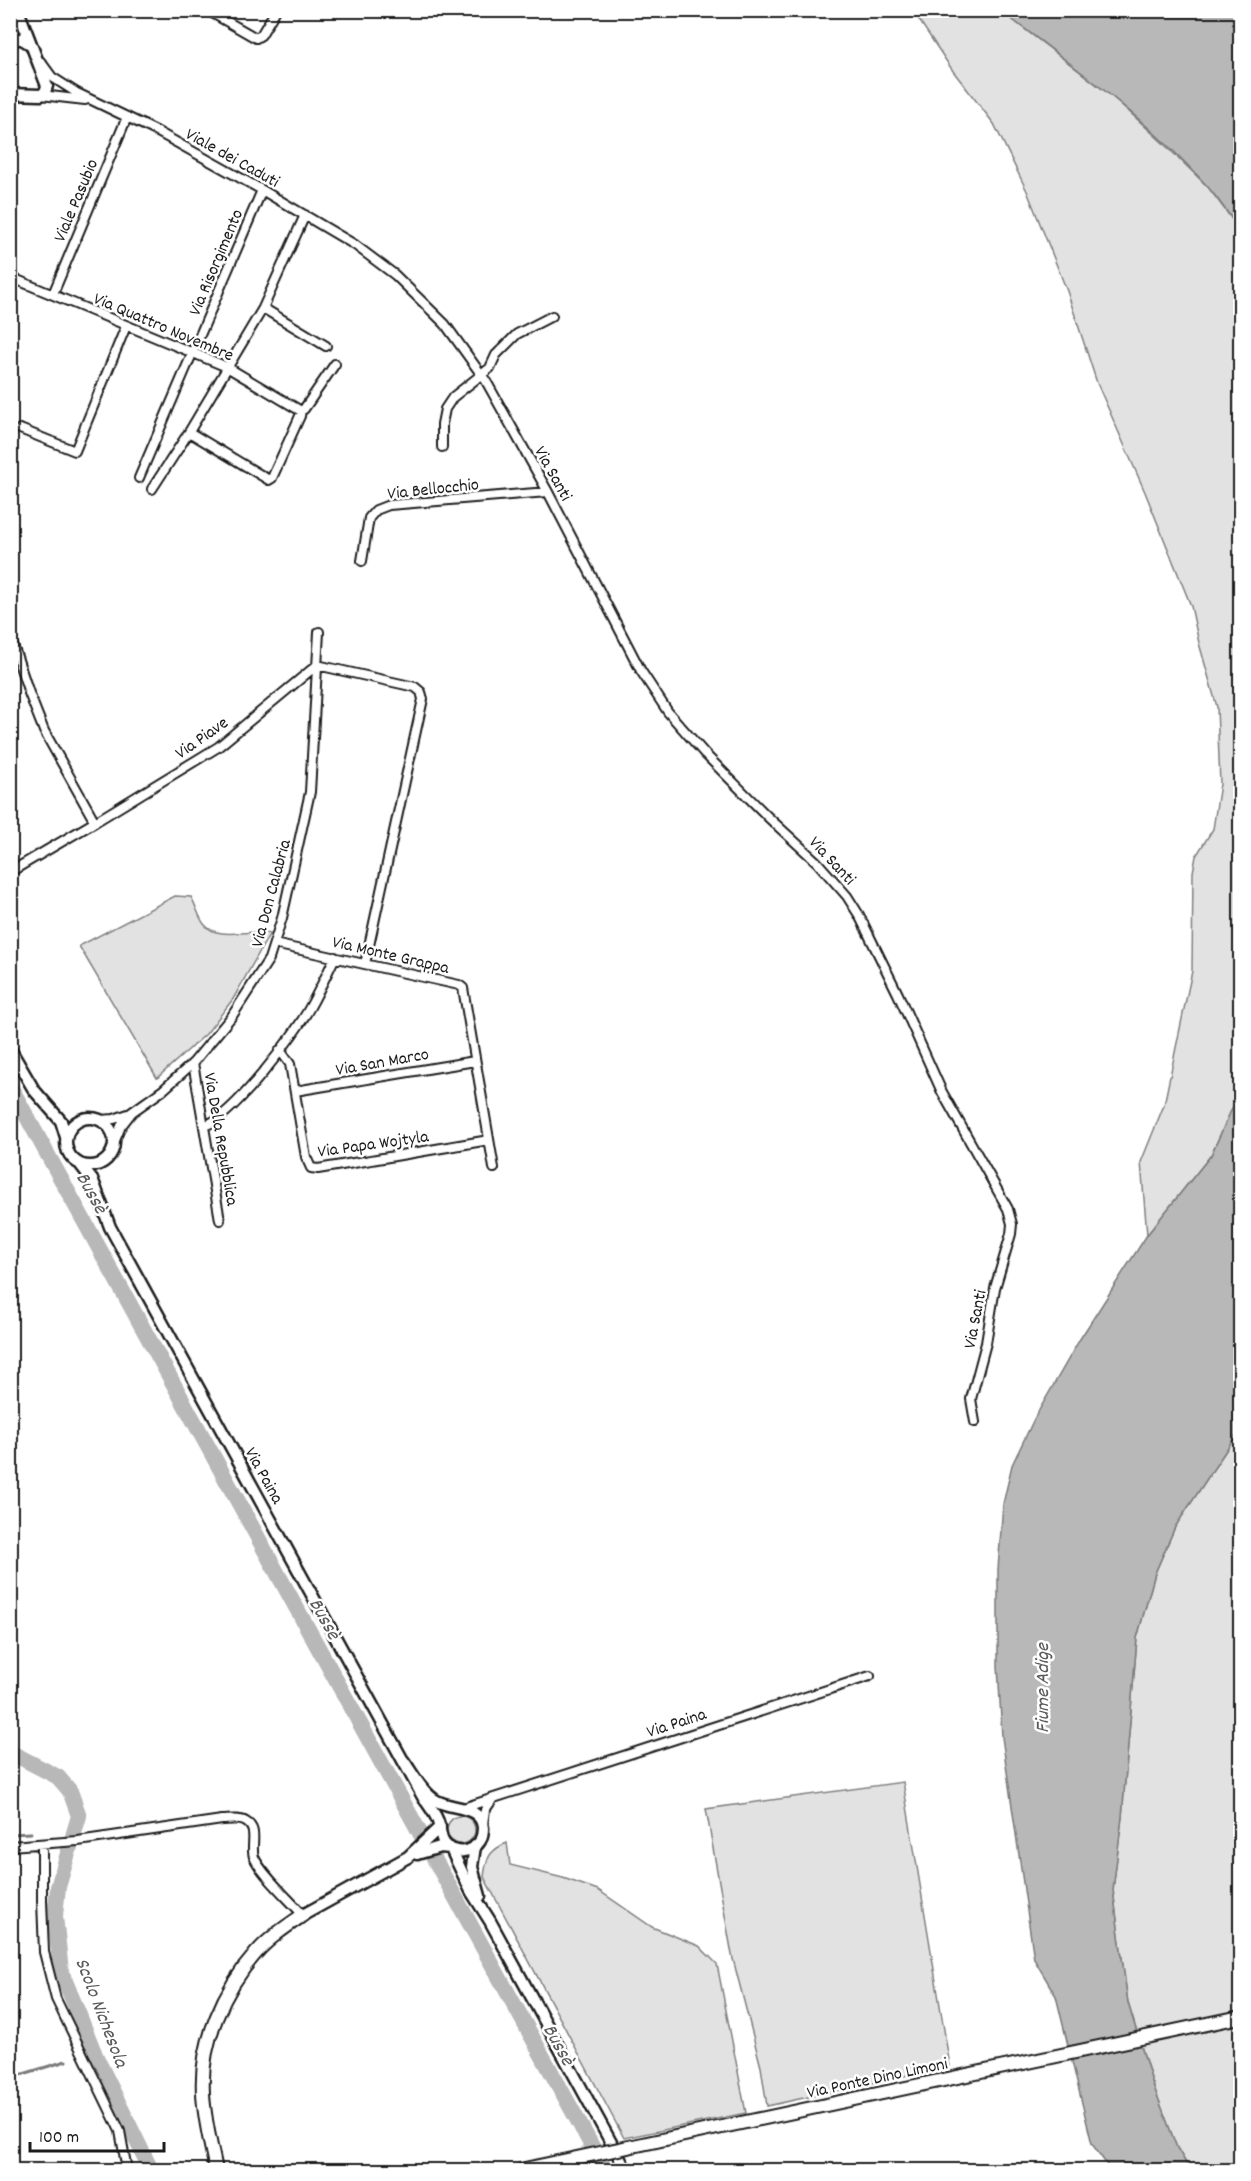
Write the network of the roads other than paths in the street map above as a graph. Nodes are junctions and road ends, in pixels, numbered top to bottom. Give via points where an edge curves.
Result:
1 (15, 10) edge
2 (207, 10) edge
3 (276, 10) edge
4 (10, 24) edge
5 (10, 39) edge
6 (30, 44) junction
7 (38, 59) junction
8 (11, 94) edge
9 (41, 95) junction
10 (92, 101) junction
11 (127, 117) junction
12 (262, 190) junction
13 (305, 215) junction
14 (355, 245) joint
15 (11, 277) edge
16 (53, 294) junction
17 (263, 308) junction
18 (552, 316) dead end
19 (126, 326) junction
20 (326, 346) dead end
21 (193, 353) junction
22 (335, 364) dead end
23 (227, 368) junction
24 (481, 375) junction
25 (301, 411) junction
26 (20, 429) dead end
27 (189, 432) junction
28 (442, 447) dead end
29 (139, 478) dead end
30 (152, 489) dead end
31 (548, 492) junction
32 (362, 561) dead end
33 (319, 632) dead end
34 (10, 636) edge
35 (317, 665) junction
36 (95, 822) junction
37 (10, 872) edge
38 (274, 944) junction
39 (335, 957) junction
40 (365, 964) junction
41 (10, 1049) edge
42 (280, 1050) junction
43 (475, 1061) junction
44 (193, 1063) junction
45 (295, 1091) junction
46 (44, 1102) junction
47 (132, 1112) junction
48 (81, 1119) junction
49 (100, 1120) junction
50 (204, 1126) junction
51 (66, 1137) junction
52 (489, 1140) junction
53 (114, 1143) junction
54 (103, 1162) junction
55 (80, 1164) junction
56 (494, 1168) dead end
57 (102, 1205) junction
58 (220, 1220) dead end
59 (975, 1422) dead end
60 (870, 1676) dead end
61 (403, 1760) junction
62 (493, 1799) junction
63 (460, 1808) junction
64 (483, 1824) junction
65 (438, 1829) junction
66 (42, 1844) junction
67 (10, 1846) edge
68 (476, 1846) junction
69 (447, 1848) junction
70 (408, 1857) junction
71 (303, 1915) junction
72 (490, 1921) junction
73 (1240, 2017) edge
74 (127, 2170) edge
75 (216, 2170) edge
76 (520, 2170) edge
77 (626, 2170) edge

1 - 4 main road
1 - 6 main road
2 - 3 street via 256,38
5 - 6 main road
6 - 7 main road
7 - 9 main road via 47,86
7 - 10 street via 52,77
8 - 9 main road
9 - 10 street
10 - 11 street, Viale dei Caduti
11 - 12 street, Viale dei Caduti
11 - 16 street, Viale Pasubio
12 - 13 street, Viale dei Caduti
12 - 21 street, Via Risorgimento
13 - 14 street, Viale dei Caduti
13 - 17 street
14 - 24 street, Via Santi via 395,275 445,324
15 - 16 street, Via Quattro Novembre
16 - 19 street, Via Quattro Novembre
17 - 20 street
17 - 23 street
18 - 24 street via 517,334
19 - 21 street, Via Quattro Novembre
19 - 26 street via 75,451
21 - 23 street, Via Quattro Novembre
21 - 29 street, Via Risorgimento
22 - 25 street
23 - 25 street, Via Quattro Novembre
23 - 27 street
24 - 28 street via 459,391 445,409
24 - 31 street, Via Santi
25 - 27 street via 272,478 267,479
27 - 30 street
31 - 32 street, Via Bellocchio via 389,505 369,518
31 - 59 street, Via Santi via 640,671 668,712 847,896 898,994 942,1092 1008,1209 1011,1234 970,1399
33 - 35 street, Via Don Calabria
34 - 36 street via 44,731
35 - 36 street, Via Piave via 218,747
35 - 38 street, Via Don Calabria via 310,792
35 - 40 street via 415,687 423,699
36 - 37 street, Via Piave
38 - 39 street, Via Monte Grappa
38 - 44 street, Via Don Calabria via 269,959 232,1016
39 - 40 street, Via Monte Grappa
39 - 42 street via 309,1009
40 - 43 street, Via Monte Grappa via 463,988
41 - 46 main road
42 - 45 street, Via Papa Wojtyla via 290,1064
42 - 50 street via 228,1110
43 - 45 street, Via San Marco
43 - 52 street, Via Monte Grappa
44 - 47 street, Via Don Calabria
44 - 50 street, Via Della Repubblica
45 - 52 street, Via Papa Wojtyla via 306,1157 311,1167 318,1169
46 - 48 main road via 66,1116
46 - 51 main road via 61,1121
47 - 49 street, Via Don Calabria
47 - 53 street, Via Don Calabria
48 - 49 main road
48 - 51 main road via 71,1126
49 - 53 main road via 111,1129
50 - 58 street, Via Della Repubblica
51 - 55 main road via 68,1153
52 - 56 street, Via Monte Grappa
53 - 54 main road
54 - 55 main road
54 - 57 main road, Via Paina
55 - 57 main road, Via Paina via 91,1176
57 - 61 main road, Via Paina via 110,1227
60 - 62 street, Via Paina
61 - 63 main road via 430,1797
61 - 65 main road
62 - 63 street, Via Paina
62 - 64 street via 485,1810
63 - 64 main road via 475,1813
63 - 65 main road via 446,1814
64 - 68 main road
65 - 69 main road
65 - 70 main road
66 - 67 street
66 - 71 street via 222,1820 246,1822 253,1833 254,1856
66 - 74 street via 44,1952 56,1999 120,2131
68 - 69 main road via 464,1851
68 - 72 main road via 473,1874
69 - 70 main road
69 - 72 main road
70 - 71 main road
71 - 75 main road via 258,1950 237,1977 218,2014 202,2091
72 - 77 main road
73 - 76 main road, Via Ponte Dino Limoni, bridge

